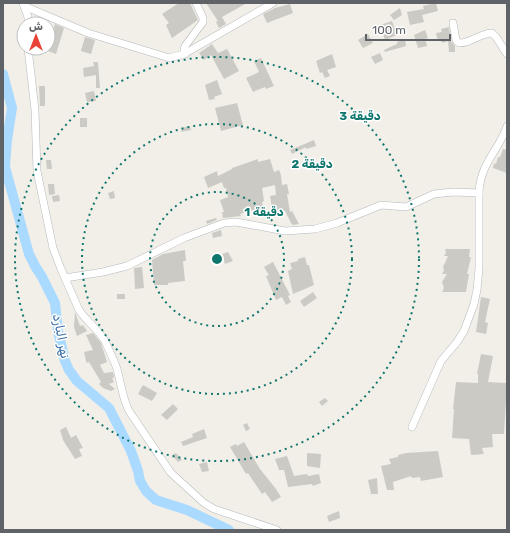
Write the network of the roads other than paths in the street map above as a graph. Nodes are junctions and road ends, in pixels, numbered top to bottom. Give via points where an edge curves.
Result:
1 (196, 3) edge
2 (273, 3) edge
3 (24, 5) edge
4 (26, 16) edge
5 (453, 23) dead end
6 (185, 54) junction
7 (507, 54) edge
8 (29, 56) edge
9 (507, 126) edge
10 (479, 193) junction
11 (65, 278) junction
12 (412, 427) dead end
13 (277, 530) edge

1 - 6 street via 203,22 185,46
2 - 6 street
3 - 4 street
3 - 6 street via 88,33 169,58
5 - 7 street via 459,44 492,33
8 - 11 street via 35,110 37,171 53,248
9 - 10 street via 483,170
10 - 11 street via 434,194 406,207 380,205 315,229 286,231 236,222 224,223 184,238 127,266
10 - 12 street via 479,268 474,304 464,331 441,361
11 - 13 street via 79,310 93,324 105,342 117,370 124,402 171,473 214,509

